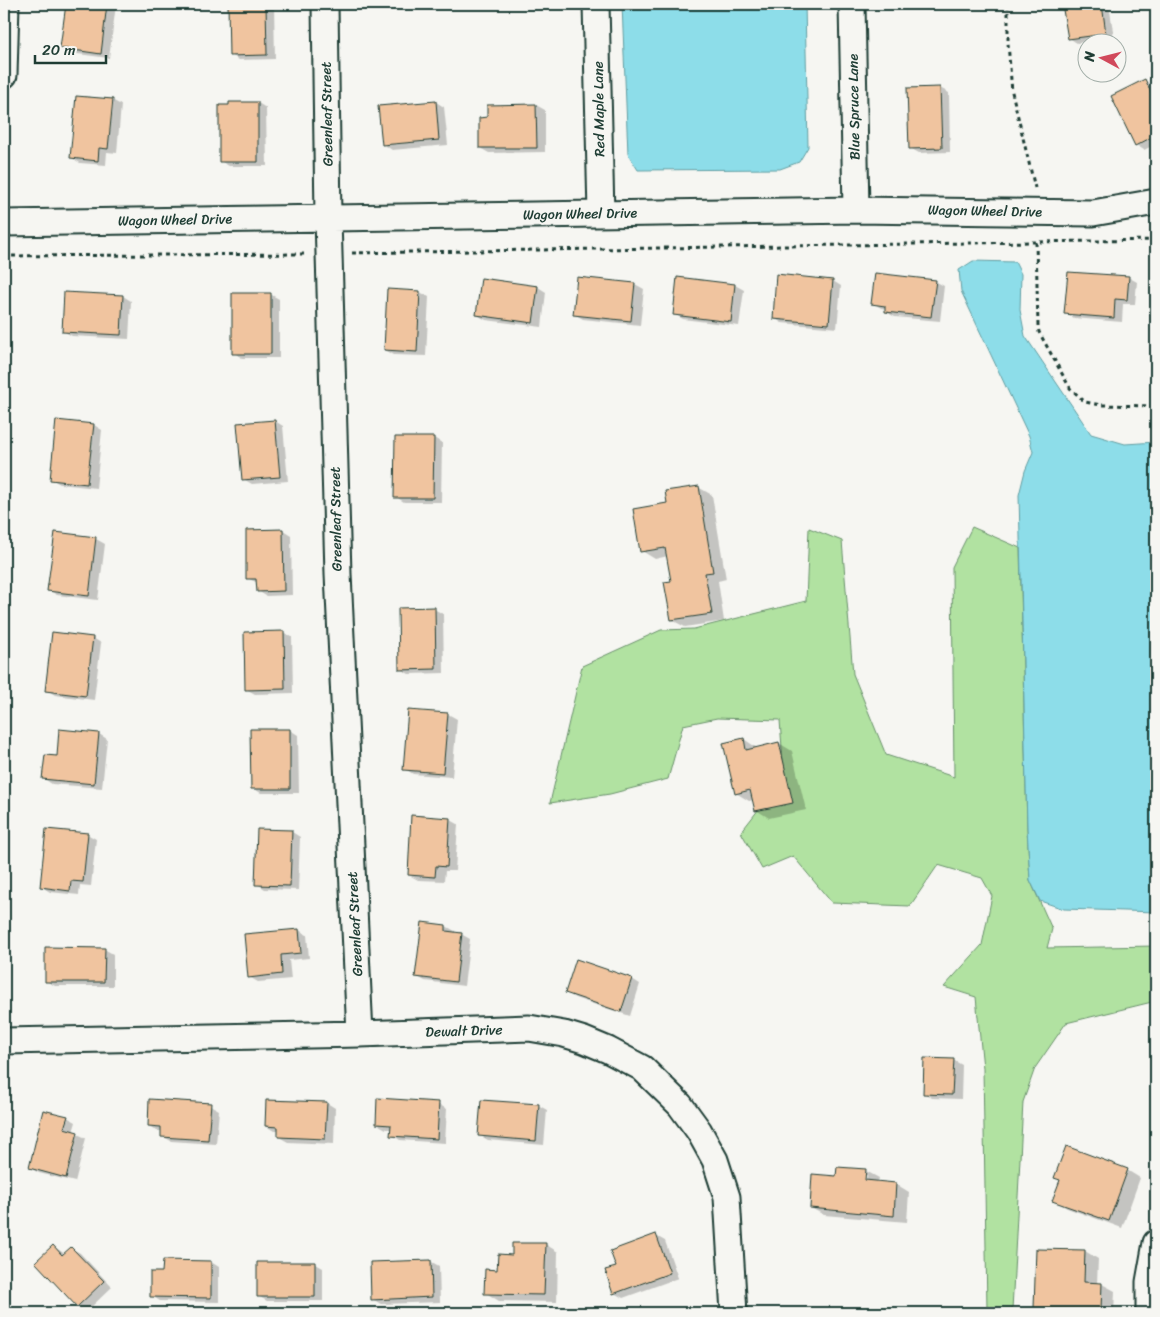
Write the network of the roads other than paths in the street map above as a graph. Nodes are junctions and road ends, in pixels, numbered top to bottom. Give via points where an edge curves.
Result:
1 (6, 4) edge
2 (325, 4) edge
3 (596, 4) edge
4 (852, 4) edge
5 (4, 74) edge
6 (1156, 202) edge
7 (856, 210) junction
8 (601, 214) junction
9 (328, 218) junction
10 (4, 223) edge
11 (360, 1034) junction
12 (4, 1041) edge
13 (1156, 1243) edge
14 (734, 1313) edge
15 (1149, 1313) edge

1 - 5 street
2 - 9 street, Greenleaf Street
3 - 8 street, Red Maple Lane
4 - 7 street, Blue Spruce Lane
6 - 7 street, Wagon Wheel Drive via 1093,213
7 - 8 street, Wagon Wheel Drive
8 - 9 street, Wagon Wheel Drive
9 - 10 street, Wagon Wheel Drive
9 - 11 street, Greenleaf Street via 338,574
11 - 12 street, Dewalt Drive
11 - 14 street, Dewalt Drive via 530,1028 584,1040 642,1068 680,1104 714,1160 727,1197
13 - 15 street

